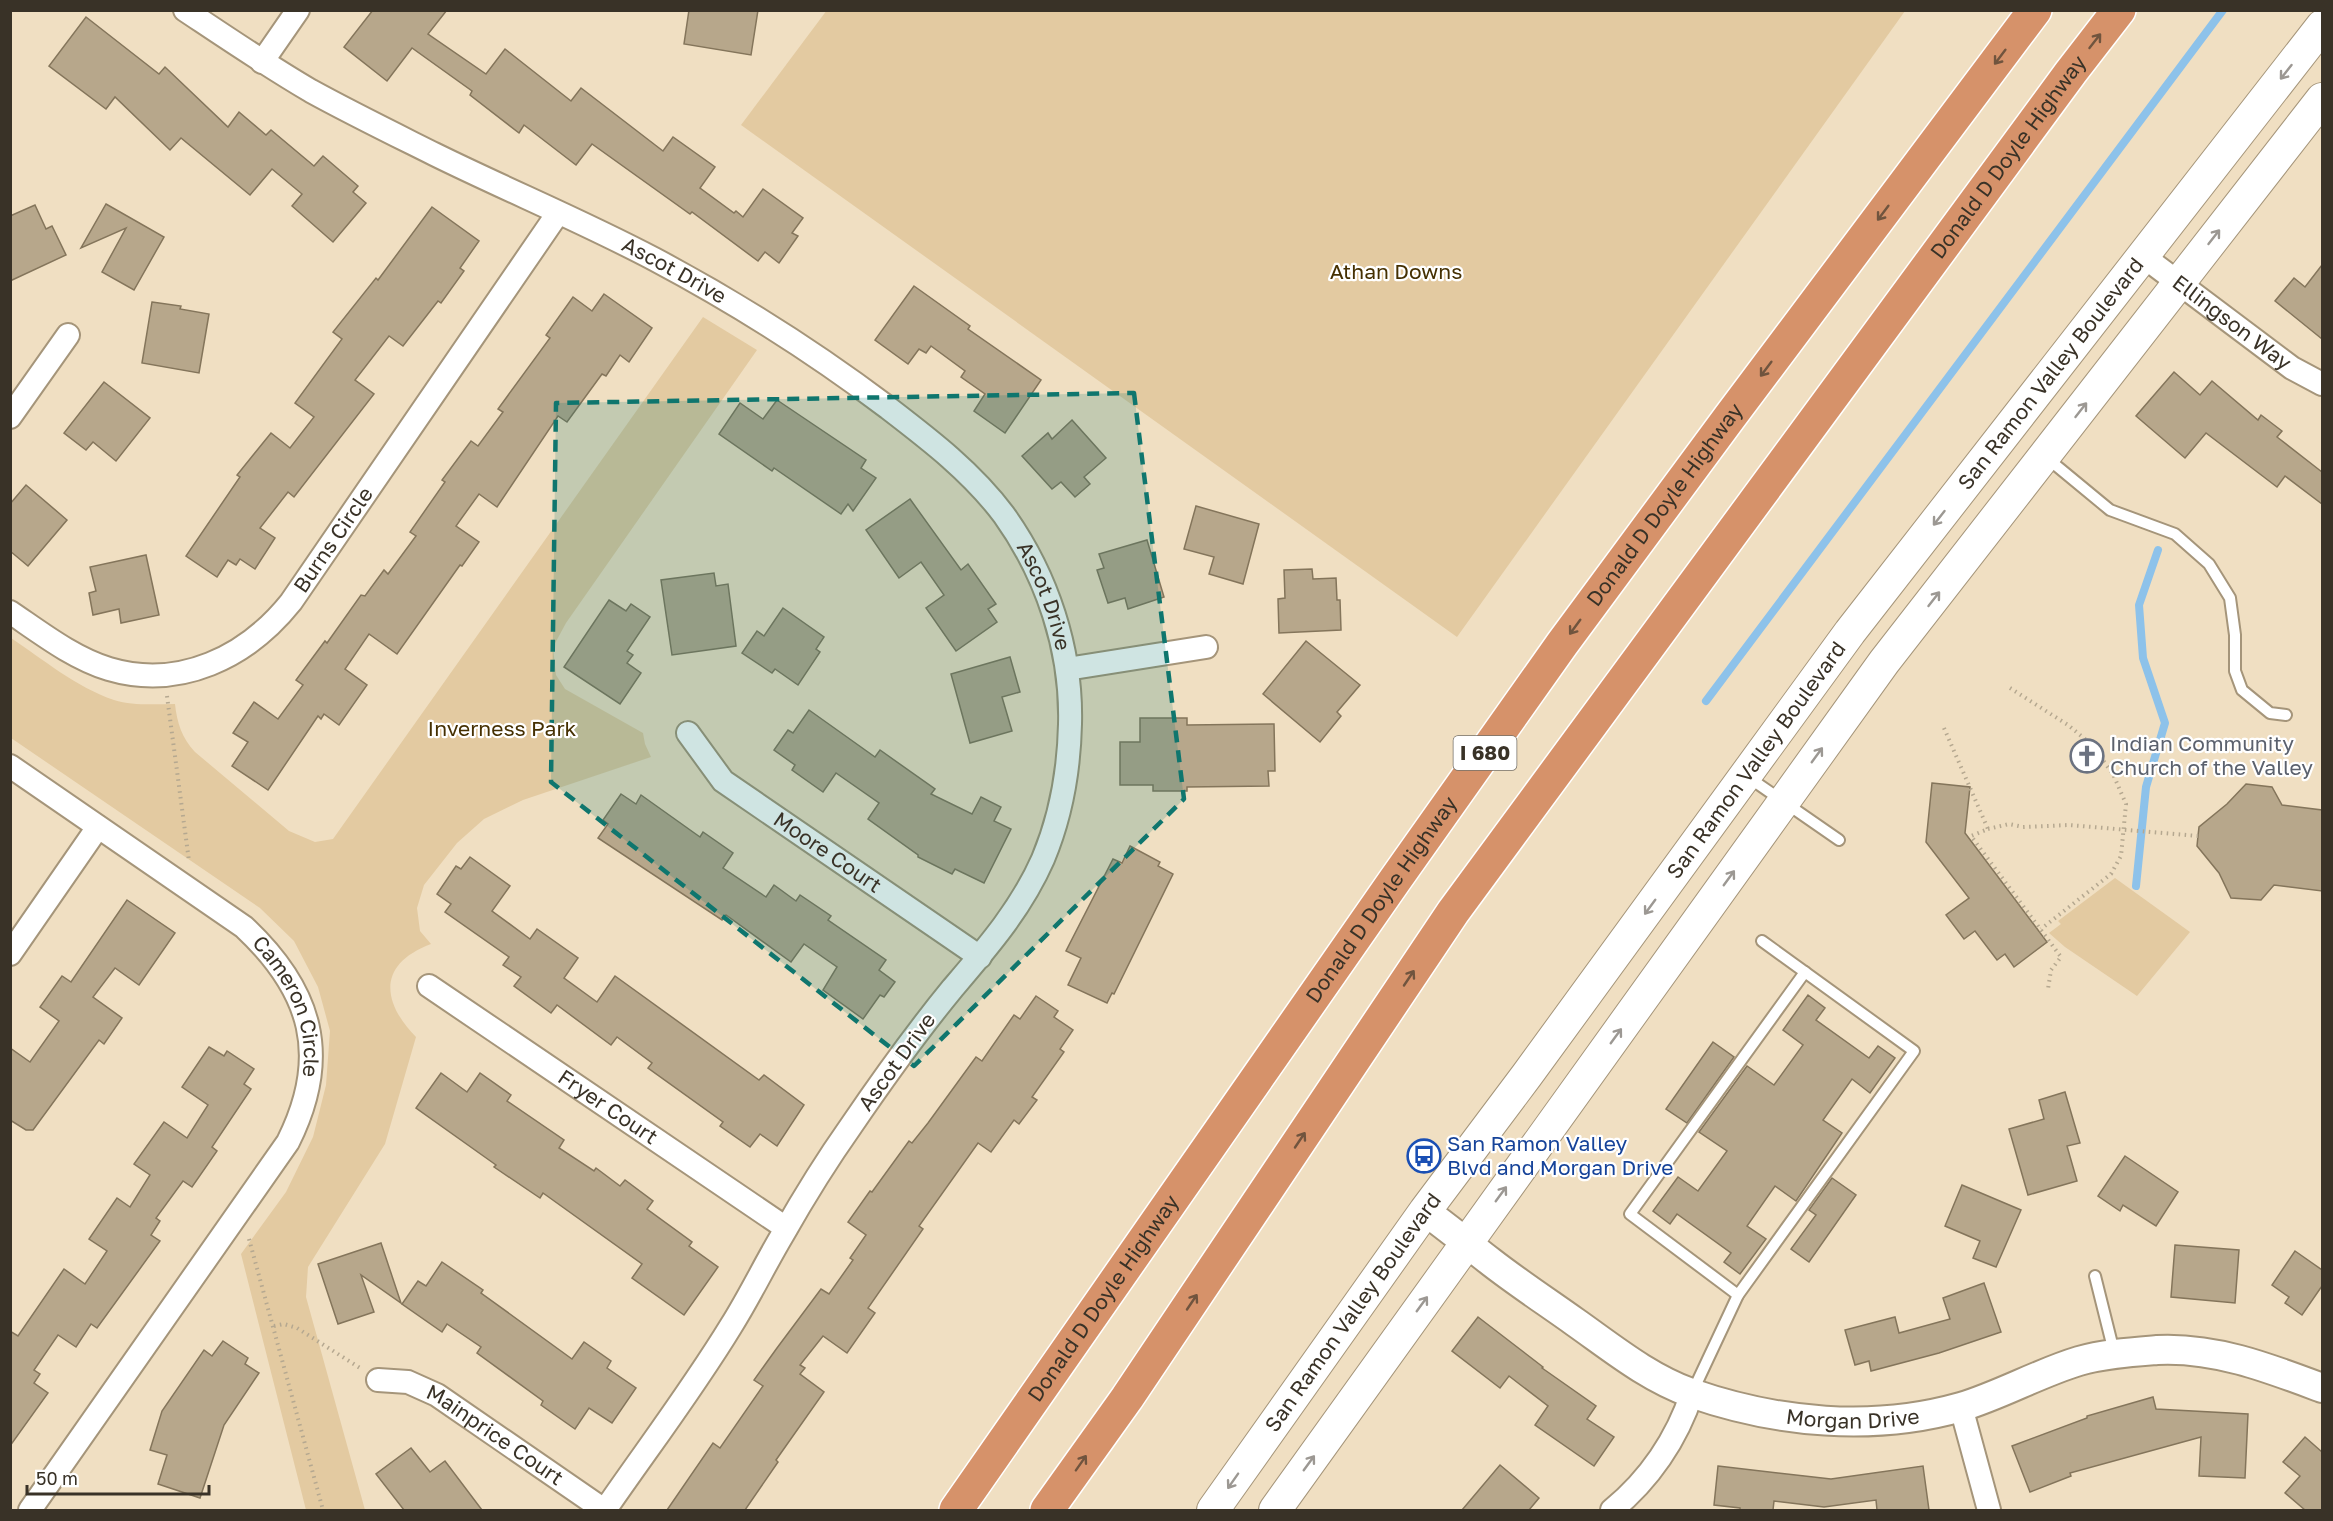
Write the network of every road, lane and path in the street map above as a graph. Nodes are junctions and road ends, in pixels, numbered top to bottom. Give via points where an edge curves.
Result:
1 (185, 10) edge
2 (298, 10) edge
3 (2035, 10) edge
4 (2119, 10) edge
5 (2322, 26) edge
6 (262, 62) junction
7 (2322, 99) edge
8 (558, 213) junction
9 (2143, 256) junction
10 (2178, 283) junction
11 (68, 335) dead end
12 (2322, 384) edge
13 (10, 417) edge
14 (2045, 456) junction
15 (10, 612) edge
16 (1206, 647) dead end
17 (1067, 669) junction
18 (166, 674) junction
19 (2010, 688) dead end
20 (2286, 715) dead end
21 (1944, 728) dead end
22 (688, 733) dead end
23 (10, 766) edge
24 (1745, 775) junction
25 (1783, 802) junction
26 (98, 827) junction
27 (1988, 829) junction
28 (2124, 829) junction
29 (2198, 836) dead end
30 (1839, 840) dead end
31 (182, 884) junction
32 (2041, 929) junction
33 (1762, 941) dead end
34 (10, 954) edge
35 (980, 957) junction
36 (1805, 972) junction
37 (429, 986) dead end
38 (2048, 989) dead end
39 (1424, 1156) dead end
40 (1418, 1172) dead end
41 (241, 1210) junction
42 (1425, 1211) junction
43 (786, 1228) junction
44 (1467, 1241) junction
45 (2095, 1276) dead end
46 (1738, 1294) junction
47 (274, 1326) junction
48 (2114, 1355) junction
49 (378, 1380) joint
50 (2322, 1388) edge
51 (1692, 1393) junction
52 (1961, 1407) junction
53 (30, 1510) edge
54 (323, 1510) edge
55 (604, 1510) edge
56 (957, 1510) edge
57 (1047, 1510) edge
58 (1213, 1510) edge
59 (1275, 1510) edge
60 (1612, 1510) edge
61 (1989, 1510) edge

1 - 6 street, Ascot Drive
2 - 6 street
3 -> 56 highway, Donald D Doyle Highway / I 680 via 1562,644
57 -> 4 highway, Donald D Doyle Highway via 1127,1398 1454,912
5 -> 9 main road, San Ramon Valley Boulevard
6 - 8 street, Ascot Drive via 367,121
10 -> 7 main road
8 - 17 street, Ascot Drive via 654,260 765,323 866,391 960,464 1025,546 1049,601
8 - 18 street, Burns Circle via 278,618 224,659
9 - 10 street, Ellingson Way
9 -> 24 main road, San Ramon Valley Boulevard via 1874,600
10 - 12 street, Ellingson Way via 2292,368
14 -> 10 main road
11 - 13 street
14 - 20 lane via 2110,510 2175,534 2209,564 2230,598 2235,671 2242,690 2270,713
25 -> 14 main road via 1884,662
15 - 18 street, Burns Circle via 56,643 109,669 130,674
16 - 17 street
17 - 35 street, Ascot Drive via 1071,702 1064,795 1045,855 1031,883 1012,916
18 - 31 path via 189,864
19 - 28 path via 2080,734 2100,754 2123,793
21 - 27 path
22 - 35 street, Moore Court via 723,781
23 - 26 street, Cameron Circle
24 - 25 lane
24 -> 42 main road, San Ramon Valley Boulevard
25 - 30 lane
44 -> 25 main road
26 - 31 street, Cameron Circle
26 - 34 street
27 - 28 path via 2009,824
27 - 32 path via 1971,836
28 - 29 path
28 - 32 path via 2121,856 2111,874
31 - 41 street, Cameron Circle via 244,927 269,950 290,979 310,1041 312,1070 300,1118
32 - 38 path via 2061,957 2051,970
33 - 36 lane
35 - 43 street, Ascot Drive via 848,1129
36 - 46 lane via 1630,1214
36 - 46 lane via 1914,1051
37 - 43 street, Fryer Court
39 - 40 path
41 - 47 path
41 - 53 street, Cameron Circle
42 - 44 street, Morgan Drive
42 -> 58 main road, San Ramon Valley Boulevard
43 - 55 street, Ascot Drive via 731,1327
44 - 51 street, Morgan Drive via 1631,1363
59 -> 44 main road
45 - 48 lane
46 - 51 lane
47 - 49 path via 297,1328
47 - 54 path
48 - 50 street, Morgan Drive via 2158,1350 2205,1352 2250,1362
48 - 52 street, Morgan Drive via 2081,1360
49 - 55 street, Mainprice Court via 408,1382 437,1395
51 - 52 street, Morgan Drive via 1757,1410 1826,1421 1863,1422
51 - 60 street via 1662,1455 1643,1481
52 - 61 street

